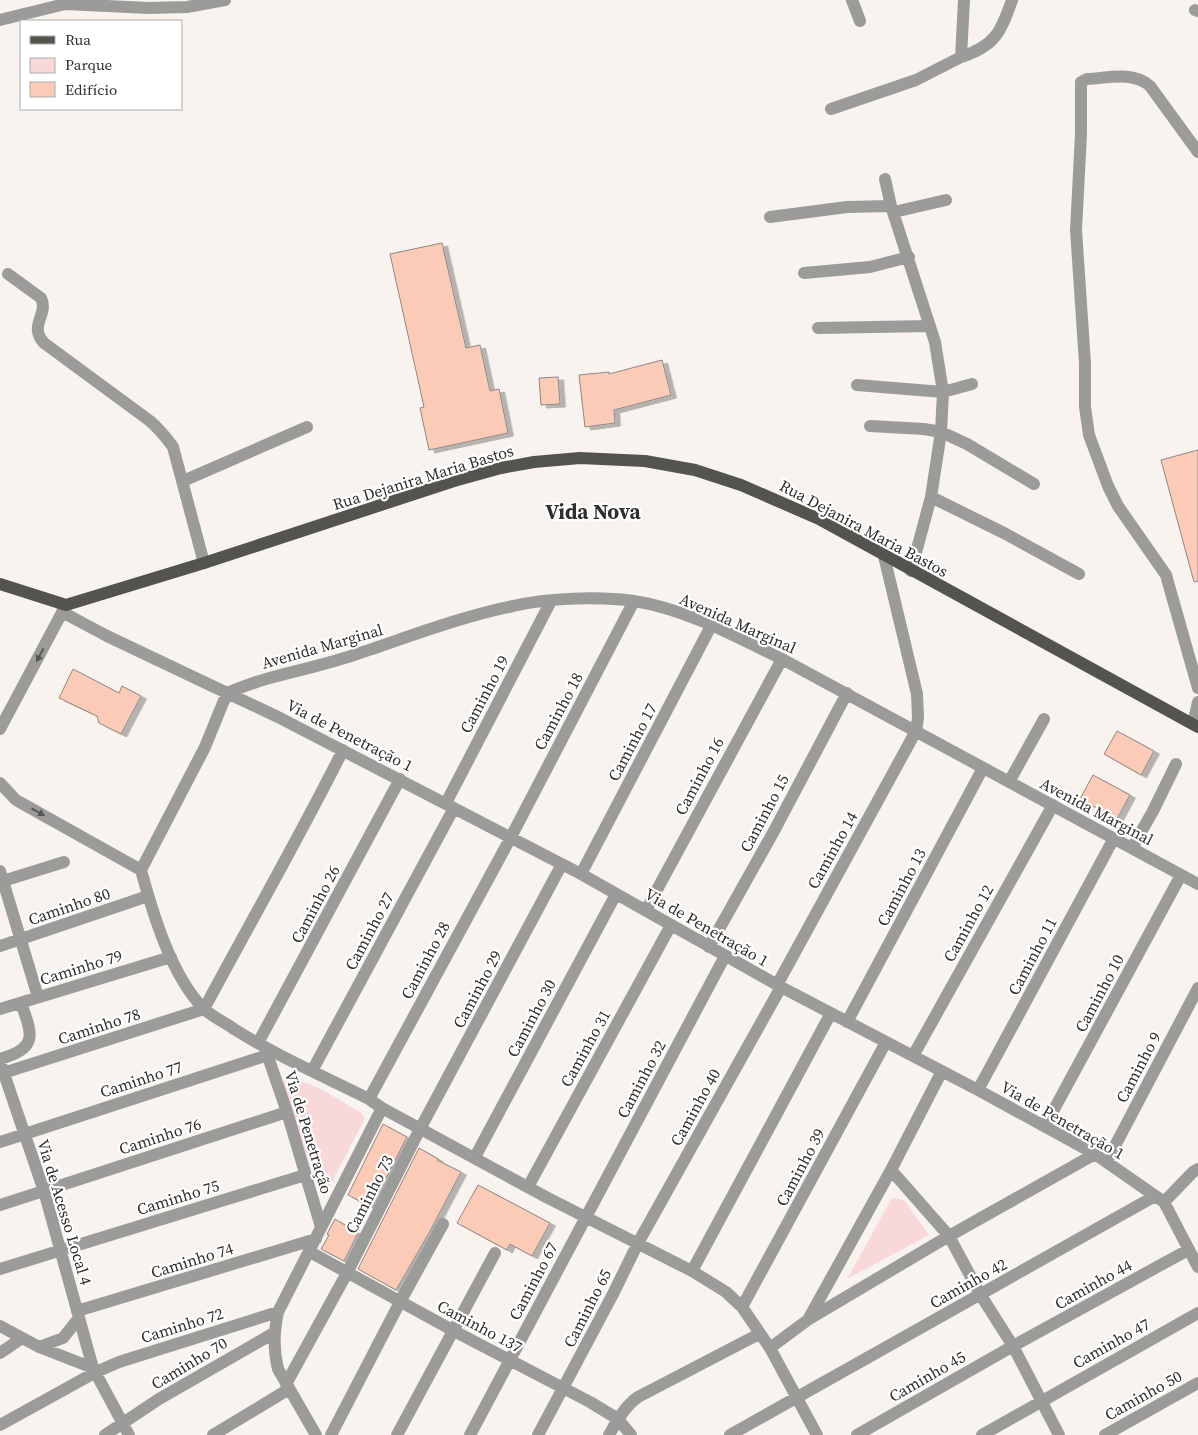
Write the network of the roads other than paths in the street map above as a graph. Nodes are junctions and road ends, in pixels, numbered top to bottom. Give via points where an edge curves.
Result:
1 (225, 0) edge
2 (852, 0) edge
3 (964, 0) edge
4 (1012, 0) edge
5 (67, 2) edge
6 (0, 20) edge
7 (860, 21) dead end
8 (961, 57) junction
9 (831, 109) dead end
10 (1198, 152) edge
11 (885, 179) dead end
12 (946, 200) dead end
13 (892, 209) junction
14 (770, 217) dead end
15 (908, 257) junction
16 (804, 273) dead end
17 (8, 274) dead end
18 (930, 326) junction
19 (818, 328) dead end
20 (857, 384) dead end
21 (972, 384) dead end
22 (944, 392) junction
23 (870, 426) dead end
24 (307, 427) dead end
25 (941, 432) junction
26 (183, 481) junction
27 (1034, 484) dead end
28 (931, 497) junction
29 (884, 556) junction
30 (204, 563) junction
31 (911, 570) junction
32 (1079, 574) dead end
33 (0, 584) edge
34 (551, 601) junction
35 (634, 602) junction
36 (64, 608) junction
37 (711, 626) junction
38 (782, 659) junction
39 (1198, 688) edge
40 (227, 693) junction
41 (846, 693) junction
42 (1198, 702) edge
43 (1044, 719) dead end
44 (1195, 725) edge
45 (0, 729) edge
46 (916, 731) junction
47 (343, 750) junction
48 (1176, 764) dead end
49 (984, 768) junction
50 (400, 779) junction
51 (1009, 782) junction
52 (0, 783) edge
53 (0, 798) edge
54 (16, 800) junction
55 (450, 805) junction
56 (1053, 806) junction
57 (510, 837) junction
58 (1114, 838) junction
59 (1132, 848) junction
60 (64, 862) dead end
61 (562, 864) junction
62 (141, 870) junction
63 (581, 874) junction
64 (1181, 874) junction
65 (2, 876) edge
66 (1198, 884) edge
67 (616, 894) junction
68 (148, 896) junction
69 (646, 910) junction
70 (671, 925) junction
71 (22, 939) junction
72 (0, 946) edge
73 (709, 947) junction
74 (725, 956) junction
75 (171, 957) junction
76 (779, 986) junction
77 (1198, 988) edge
78 (38, 997) junction
79 (21, 1003) junction
80 (0, 1009) edge
81 (204, 1010) junction
82 (831, 1013) junction
83 (847, 1022) junction
84 (886, 1042) junction
85 (264, 1049) junction
86 (913, 1056) junction
87 (1, 1067) edge
88 (312, 1071) junction
89 (942, 1071) junction
90 (978, 1090) junction
91 (369, 1099) junction
92 (382, 1108) junction
93 (287, 1112) junction
94 (1045, 1126) junction
95 (420, 1129) junction
96 (25, 1134) junction
97 (0, 1142) edge
98 (1095, 1154) junction
99 (475, 1158) junction
100 (1107, 1162) junction
101 (1196, 1168) edge
102 (891, 1170) junction
103 (305, 1175) junction
104 (528, 1187) junction
105 (44, 1192) junction
106 (1160, 1199) junction
107 (0, 1204) edge
108 (585, 1217) junction
109 (444, 1224) dead end
110 (321, 1227) junction
111 (948, 1236) junction
112 (316, 1239) junction
113 (638, 1243) junction
114 (1188, 1250) junction
115 (60, 1251) junction
116 (310, 1252) junction
117 (495, 1253) dead end
118 (1198, 1267) edge
119 (0, 1269) edge
120 (692, 1271) junction
121 (347, 1273) junction
122 (980, 1294) junction
123 (400, 1302) junction
124 (742, 1307) junction
125 (278, 1312) junction
126 (1198, 1313) edge
127 (78, 1314) junction
128 (809, 1319) junction
129 (0, 1326) edge
130 (454, 1331) junction
131 (274, 1333) junction
132 (759, 1334) junction
133 (22, 1338) junction
134 (39, 1346) junction
135 (1013, 1346) junction
136 (770, 1348) junction
137 (0, 1353) edge
138 (510, 1360) junction
139 (94, 1370) junction
140 (1198, 1383) edge
141 (287, 1387) junction
142 (563, 1387) junction
143 (796, 1397) junction
144 (1041, 1402) junction
145 (618, 1419) junction
146 (122, 1424) junction
147 (0, 1425) edge
148 (105, 1435) edge
149 (129, 1435) edge
150 (213, 1435) edge
151 (316, 1435) edge
152 (331, 1435) edge
153 (397, 1435) edge
154 (470, 1435) edge
155 (538, 1435) edge
156 (609, 1435) edge
157 (631, 1435) edge
158 (730, 1435) edge
159 (817, 1435) edge
160 (857, 1435) edge
161 (982, 1435) edge
162 (1059, 1435) edge
163 (1105, 1435) edge

1 - 5 street via 187,7 149,8
2 - 7 street
3 - 8 street
4 - 8 street via 993,40
5 - 6 street
8 - 9 street via 916,80
10 - 39 street via 1150,86 1139,78 1126,76 1081,82 1076,230 1089,435 1118,506 1166,574
11 - 13 street
12 - 13 street
13 - 14 street via 846,208
13 - 15 street
15 - 16 street via 870,266
15 - 18 street
17 - 26 street via 41,298 39,338 160,430 173,447
18 - 19 street
18 - 22 street
20 - 22 street
21 - 22 street
22 - 25 street
23 - 25 street
24 - 26 street
25 - 27 street
25 - 28 street
26 - 30 street
28 - 31 street
28 - 32 street
29 - 30 main road, Rua Dejanira Maria Bastos via 786,503 695,470 645,461 580,458 501,468 454,481
29 - 31 main road, Rua Dejanira Maria Bastos
29 - 46 street via 917,694
30 - 36 main road, Rua Dejanira Maria Bastos
31 - 44 main road, Rua Dejanira Maria Bastos
33 - 36 main road
34 - 35 street, Avenida Marginal via 595,599
34 - 40 street, Avenida Marginal via 513,605
34 - 55 street, Caminho 19
35 - 37 street, Avenida Marginal via 676,612
35 - 57 street, Caminho 18
36 - 40 street via 106,636
36 -> 45 street
37 - 38 street, Avenida Marginal
37 - 63 street, Caminho 17
38 - 41 street, Avenida Marginal
38 - 69 street, Caminho 16
40 - 47 street, Via de Penetração 1
40 - 62 street via 205,747
41 - 46 street, Avenida Marginal
41 - 73 street, Caminho 15
42 - 44 street
43 - 51 street
46 - 49 street, Avenida Marginal
46 - 76 street, Caminho 14
47 - 50 street, Via de Penetração 1
47 - 81 street
48 - 59 street
49 - 51 street, Avenida Marginal
49 - 83 street, Caminho 13
50 - 55 street, Via de Penetração 1
50 - 85 street, Caminho 26
51 - 56 street, Avenida Marginal
52 - 54 street
53 - 54 street
54 -> 62 street
55 - 57 street, Via de Penetração 1
55 - 88 street, Caminho 27
56 - 58 street, Avenida Marginal
56 - 86 street, Caminho 12
57 - 61 street, Via de Penetração 1
57 - 91 street, Caminho 28
58 - 59 street, Avenida Marginal
58 - 90 street, Caminho 11
59 - 64 street, Avenida Marginal
60 - 65 street
61 - 63 street, Via de Penetração 1
61 - 95 street, Caminho 29
62 - 68 street
63 - 67 street, Via de Penetração 1
64 - 66 street, Avenida Marginal
64 - 94 street, Caminho 10
65 - 71 street
67 - 69 street, Via de Penetração 1
67 - 99 street, Caminho 30
68 - 71 street, Caminho 80
68 - 75 street
69 - 70 street, Via de Penetração 1
70 - 73 street, Via de Penetração 1
70 - 104 street, Caminho 31
71 - 72 street, Caminho 80
71 - 78 street
73 - 74 street, Via de Penetração 1
74 - 76 street, Via de Penetração 1
74 - 108 street, Caminho 32
75 - 78 street, Caminho 79
75 - 81 street
76 - 82 street, Via de Penetração 1
76 - 113 street, Caminho 40
77 - 100 street, Caminho 9
78 - 79 street, Caminho 79
79 - 80 street, Caminho 79
79 - 87 street via 31,1034 28,1044
81 - 85 street
81 - 87 street, Caminho 78
82 - 83 street, Via de Penetração 1
82 - 120 street
83 - 84 street, Via de Penetração 1
84 - 86 street, Via de Penetração 1
84 - 124 street, Caminho 39
85 - 88 street
85 - 93 street, Via de Penetração
85 - 96 street, Caminho 77
86 - 89 street, Via de Penetração 1
87 - 96 street, Via de Acesso Local 4
88 - 91 street
89 - 90 street, Via de Penetração 1
89 - 102 street
90 - 94 street, Via de Penetração 1
91 - 92 street
92 - 95 street
92 - 110 street
93 - 103 street, Via de Penetração
93 - 105 street, Caminho 76
94 - 98 street, Via de Penetração 1
95 - 99 street
95 - 121 street, Caminho 73
96 - 97 street, Caminho 77
96 - 105 street, Via de Acesso Local 4
98 - 100 street, Via de Penetração 1
98 - 111 street
99 - 104 street
100 - 106 street, Via de Penetração 1
101 - 106 street, Caminho 42
102 - 111 street
102 - 128 street
103 - 110 street, Via de Penetração
103 - 115 street, Caminho 75
104 - 108 street
105 - 107 street, Caminho 76
105 - 115 street, Via de Acesso Local 4
106 - 114 street
106 - 122 street, Caminho 42
108 - 113 street
108 - 138 street, Caminho 67
109 - 123 street
110 - 112 street
111 - 122 street
111 - 128 street
112 - 116 street
112 - 127 street, Caminho 74
113 - 120 street
113 - 142 street, Caminho 65
114 - 118 street
114 - 135 street, Caminho 44
115 - 119 street, Caminho 75
115 - 127 street, Via de Acesso Local 4
116 - 121 street, Caminho 137
116 - 125 street
117 - 130 street
120 - 124 street via 726,1292
121 - 123 street, Caminho 137
121 - 141 street, Caminho 73
122 - 135 street
122 - 143 street, Caminho 42
123 - 130 street, Caminho 137
123 - 152 street
124 - 132 street
125 - 131 street
125 - 139 street, Caminho 72
126 - 144 street, Caminho 47
127 - 134 street via 63,1338
127 - 139 street, Via de Acesso Local 4
128 - 136 street
129 - 133 street
130 - 138 street, Caminho 137
130 - 153 street
131 - 141 street via 275,1356
131 - 146 street, Caminho 70 via 167,1394
132 - 136 street
132 - 145 street via 638,1397
133 - 134 street
133 - 137 street
134 - 139 street
135 - 144 street
135 - 160 street, Caminho 45
136 - 143 street
138 - 142 street, Caminho 137
138 - 154 street, Caminho 67
139 - 146 street, Via de Acesso Local 4
139 - 147 street, Caminho 72
140 - 163 street, Caminho 50
141 - 150 street
141 - 151 street
142 - 145 street, Caminho 137
142 - 155 street, Caminho 65
143 - 158 street, Caminho 42
143 - 159 street
144 - 161 street, Caminho 47
144 - 162 street
145 - 156 street
145 - 157 street, Caminho 137
146 - 148 street, Caminho 70
146 - 149 street, Via de Acesso Local 4

